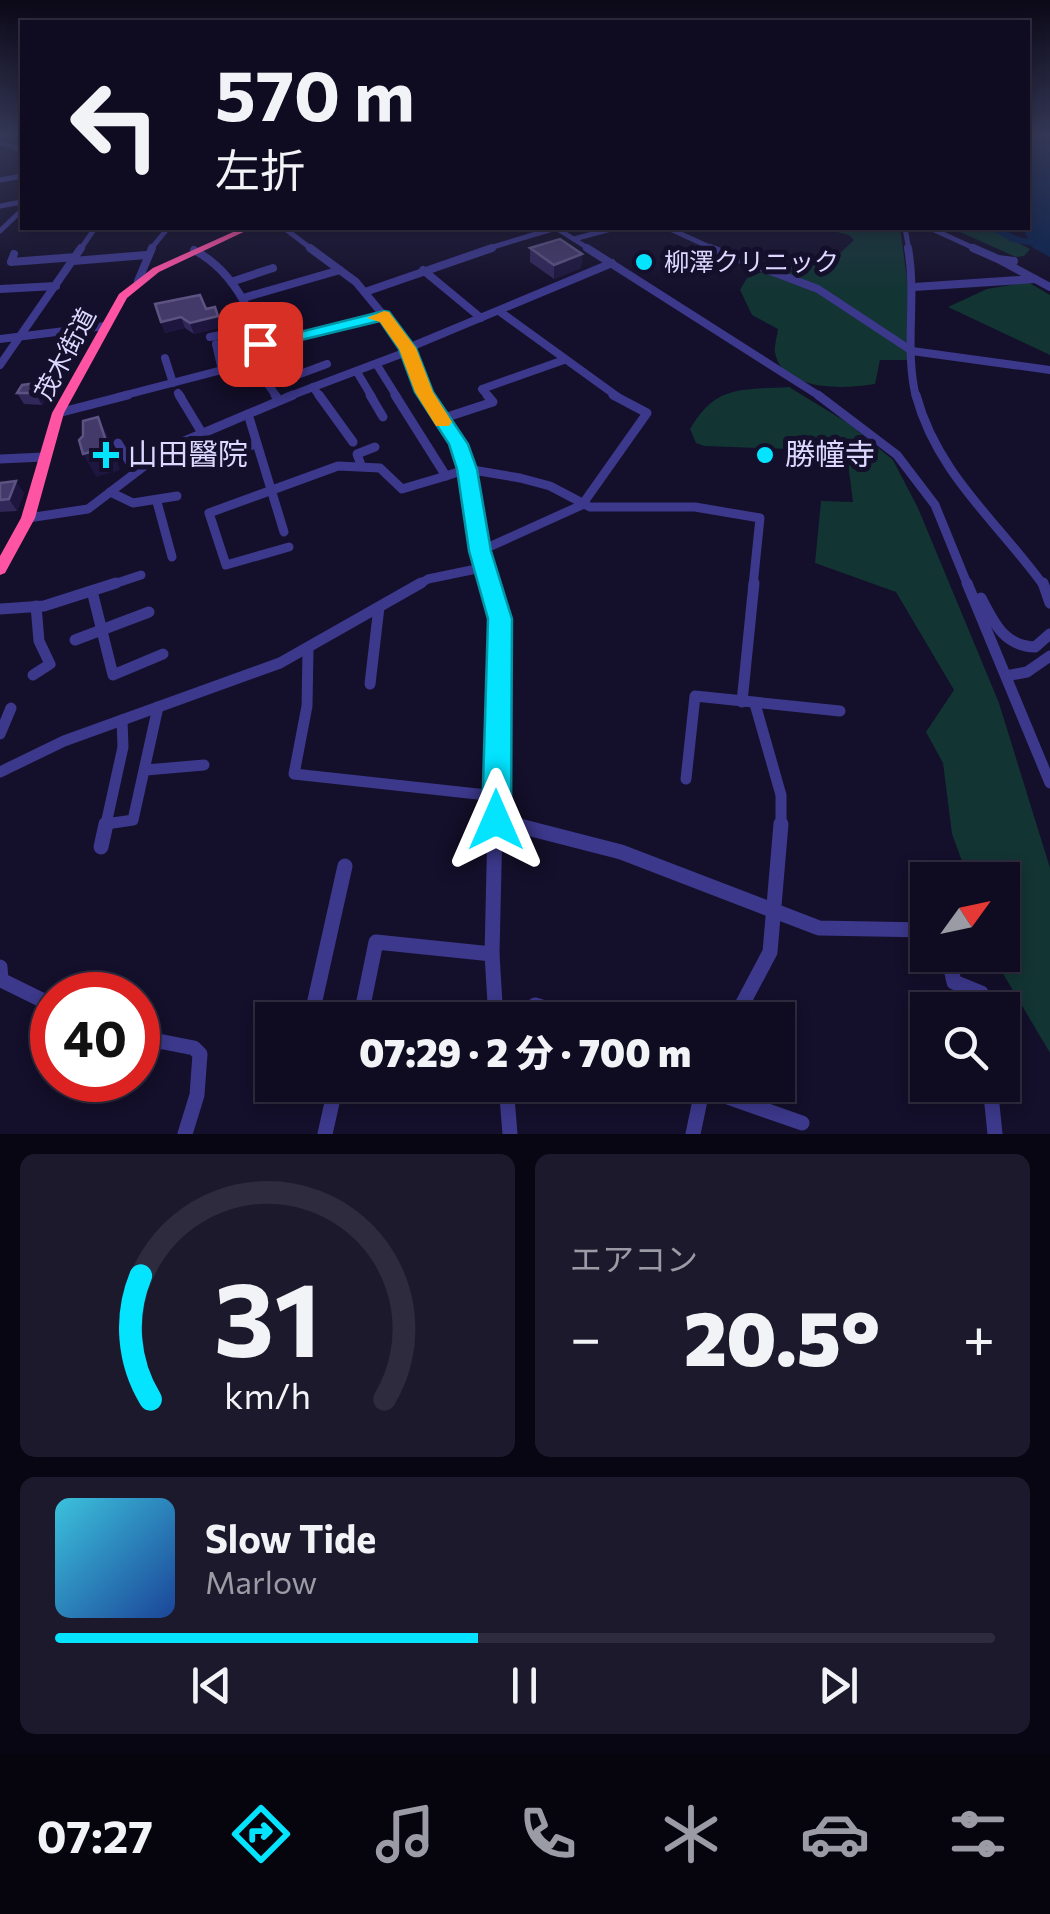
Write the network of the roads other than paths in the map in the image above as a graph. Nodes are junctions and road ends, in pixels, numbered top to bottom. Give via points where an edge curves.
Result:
1 (20, 208) edge
2 (93, 230) edge
3 (166, 230) edge
4 (243, 230) edge
5 (287, 230) edge
6 (550, 230) edge
7 (559, 230) edge
8 (607, 230) edge
9 (672, 230) edge
10 (905, 230) edge
11 (934, 230) edge
12 (0, 231) edge
13 (574, 239) junction
14 (195, 250) junction
15 (14, 254) dead end
16 (146, 255) junction
17 (74, 259) junction
18 (998, 259) junction
19 (1014, 261) dead end
20 (612, 263) junction
21 (273, 268) dead end
22 (340, 270) junction
23 (423, 270) junction
24 (1035, 278) junction
25 (138, 282) junction
26 (231, 282) junction
27 (56, 286) junction
28 (914, 287) junction
29 (1050, 287) edge
30 (0, 290) edge
31 (365, 292) junction
32 (244, 298) junction
33 (499, 311) junction
34 (384, 316) junction
35 (481, 318) junction
36 (105, 326) junction
37 (256, 328) junction
38 (22, 334) junction
39 (0, 339) edge
40 (260, 344) junction
41 (408, 350) junction
42 (912, 351) junction
43 (165, 358) dead end
44 (198, 360) dead end
45 (564, 360) junction
46 (327, 364) dead end
47 (0, 365) edge
48 (378, 365) junction
49 (1050, 370) edge
50 (357, 372) junction
51 (202, 376) junction
52 (268, 386) junction
53 (313, 387) junction
54 (175, 388) junction
55 (279, 400) junction
56 (58, 413) junction
57 (248, 414) junction
58 (383, 417) dead end
59 (441, 419) junction
60 (362, 428) dead end
61 (202, 433) junction
62 (162, 436) dead end
63 (118, 443) dead end
64 (179, 444) junction
65 (256, 444) junction
66 (374, 447) dead end
67 (168, 448) junction
68 (44, 458) junction
69 (0, 459) edge
70 (361, 465) junction
71 (467, 469) junction
72 (135, 471) junction
73 (446, 476) junction
74 (269, 491) junction
75 (110, 492) junction
76 (177, 496) dead end
77 (157, 502) junction
78 (582, 505) junction
79 (28, 518) junction
80 (284, 532) dead end
81 (288, 547) dead end
82 (480, 551) junction
83 (172, 556) dead end
84 (486, 567) junction
85 (0, 569) edge
86 (141, 575) dead end
87 (968, 581) junction
88 (1047, 584) edge
89 (92, 591) junction
90 (1050, 603) edge
91 (36, 606) junction
92 (379, 607) junction
93 (0, 609) edge
94 (148, 612) dead end
95 (102, 630) junction
96 (1050, 634) edge
97 (75, 640) dead end
98 (308, 650) junction
99 (162, 654) dead end
100 (1050, 656) edge
101 (33, 675) dead end
102 (1006, 676) junction
103 (370, 684) dead end
104 (748, 703) junction
105 (158, 707) junction
106 (11, 708) dead end
107 (840, 712) dead end
108 (122, 720) junction
109 (0, 734) edge
110 (204, 765) dead end
111 (146, 770) junction
112 (0, 772) edge
113 (686, 780) dead end
114 (1050, 783) edge
115 (496, 796) junction
116 (496, 820) junction
117 (106, 824) junction
118 (101, 847) dead end
119 (345, 866) dead end
120 (776, 911) junction
121 (910, 930) edge
122 (492, 954) junction
123 (0, 966) edge
124 (952, 972) edge
125 (979, 992) edge
126 (30, 994) edge
127 (315, 1002) edge
128 (364, 1002) edge
129 (495, 1002) edge
130 (744, 1002) edge
131 (160, 1041) edge
132 (333, 1102) edge
133 (507, 1102) edge
134 (700, 1102) edge
135 (746, 1102) edge
136 (992, 1102) edge
137 (802, 1123) dead end
138 (186, 1134) edge
139 (326, 1134) edge
140 (510, 1134) edge
141 (693, 1134) edge
142 (995, 1134) edge

1 - 12 street
2 - 17 street
3 - 16 street
4 - 14 highway, 茂木街道
5 - 22 street
6 - 23 street
7 - 13 street
8 - 13 street
9 - 42 street via 818,289
10 - 28 street
11 - 18 street
13 - 20 street
14 - 25 highway, 茂木街道
14 - 26 street
15 - 17 street via 11,262
16 - 17 street
16 - 25 street
17 - 27 street
18 - 19 street
18 - 24 street
20 - 33 street
20 - 87 street via 868,429 936,505
21 - 26 street
22 - 31 street
22 - 32 street
23 - 31 street
23 - 35 street
24 - 28 street
24 - 29 street
25 - 36 highway, 茂木街道
26 - 32 street
27 - 30 street
27 - 38 street
28 - 42 street
31 - 34 street
32 - 37 street
33 - 35 street
33 - 45 street
34 - 40 street
34 - 41 street
35 - 41 street
36 - 38 street
36 - 56 highway, 茂木街道
37 - 40 street
37 - 51 street via 213,341 222,370
38 - 39 street
38 - 47 street
40 - 52 street via 273,378
41 - 48 street
41 - 59 street
42 - 49 street
42 - 88 street via 920,416 937,450
43 - 54 street
44 - 51 street
45 - 59 street via 482,390 493,402
45 - 78 street via 647,413
46 - 52 street
48 - 50 street
48 - 73 street
50 - 53 street
50 - 58 street
51 - 54 street
52 - 55 street
53 - 55 street
53 - 60 street via 350,438
54 - 56 street
54 - 61 street
55 - 57 street
56 - 68 highway, 茂木街道
57 - 61 street
57 - 65 street
59 - 71 street
61 - 64 street
62 - 67 street
63 - 72 street
64 - 65 street via 178,465
64 - 67 street
65 - 74 street
66 - 70 street via 357,454
67 - 72 street
68 - 69 street
68 - 79 highway, 茂木街道
70 - 73 street via 380,468 402,489
70 - 74 street via 338,466
71 - 73 street
71 - 78 street via 550,486
71 - 82 street
72 - 75 street
74 - 80 street
74 - 81 street via 208,513 226,565
75 - 77 street
75 - 79 street via 88,509
76 - 77 street
77 - 83 street
78 - 82 street
78 - 104 street via 695,507 760,518
79 - 85 highway, 茂木街道
82 - 84 street
84 - 92 street via 428,579
84 - 115 street via 500,619
86 - 89 street
87 - 96 street via 1010,643 1035,648
87 - 102 street
88 - 90 street
89 - 91 street
89 - 95 street
91 - 93 street
91 - 101 street via 39,641 50,664
92 - 98 street
92 - 103 street
94 - 95 street
95 - 97 street
95 - 99 street via 114,675
98 - 105 street
98 - 115 street via 294,774
100 - 102 street via 1027,672
102 - 114 street
104 - 107 street
104 - 113 street via 695,696
104 - 120 street via 781,794
105 - 108 street
105 - 111 street
106 - 109 street
108 - 112 street
108 - 117 street via 124,747
110 - 111 street
111 - 117 street via 133,820
115 - 116 street
116 - 120 street via 621,852
116 - 122 street
117 - 118 street
119 - 127 street
120 - 121 street via 819,928
120 - 130 street via 770,952
122 - 128 street via 376,942
122 - 129 street
123 - 126 street via 1,980
124 - 125 street via 954,982
131 - 138 street via 200,1054
132 - 139 street
133 - 140 street
134 - 141 street
135 - 137 street
136 - 142 street

